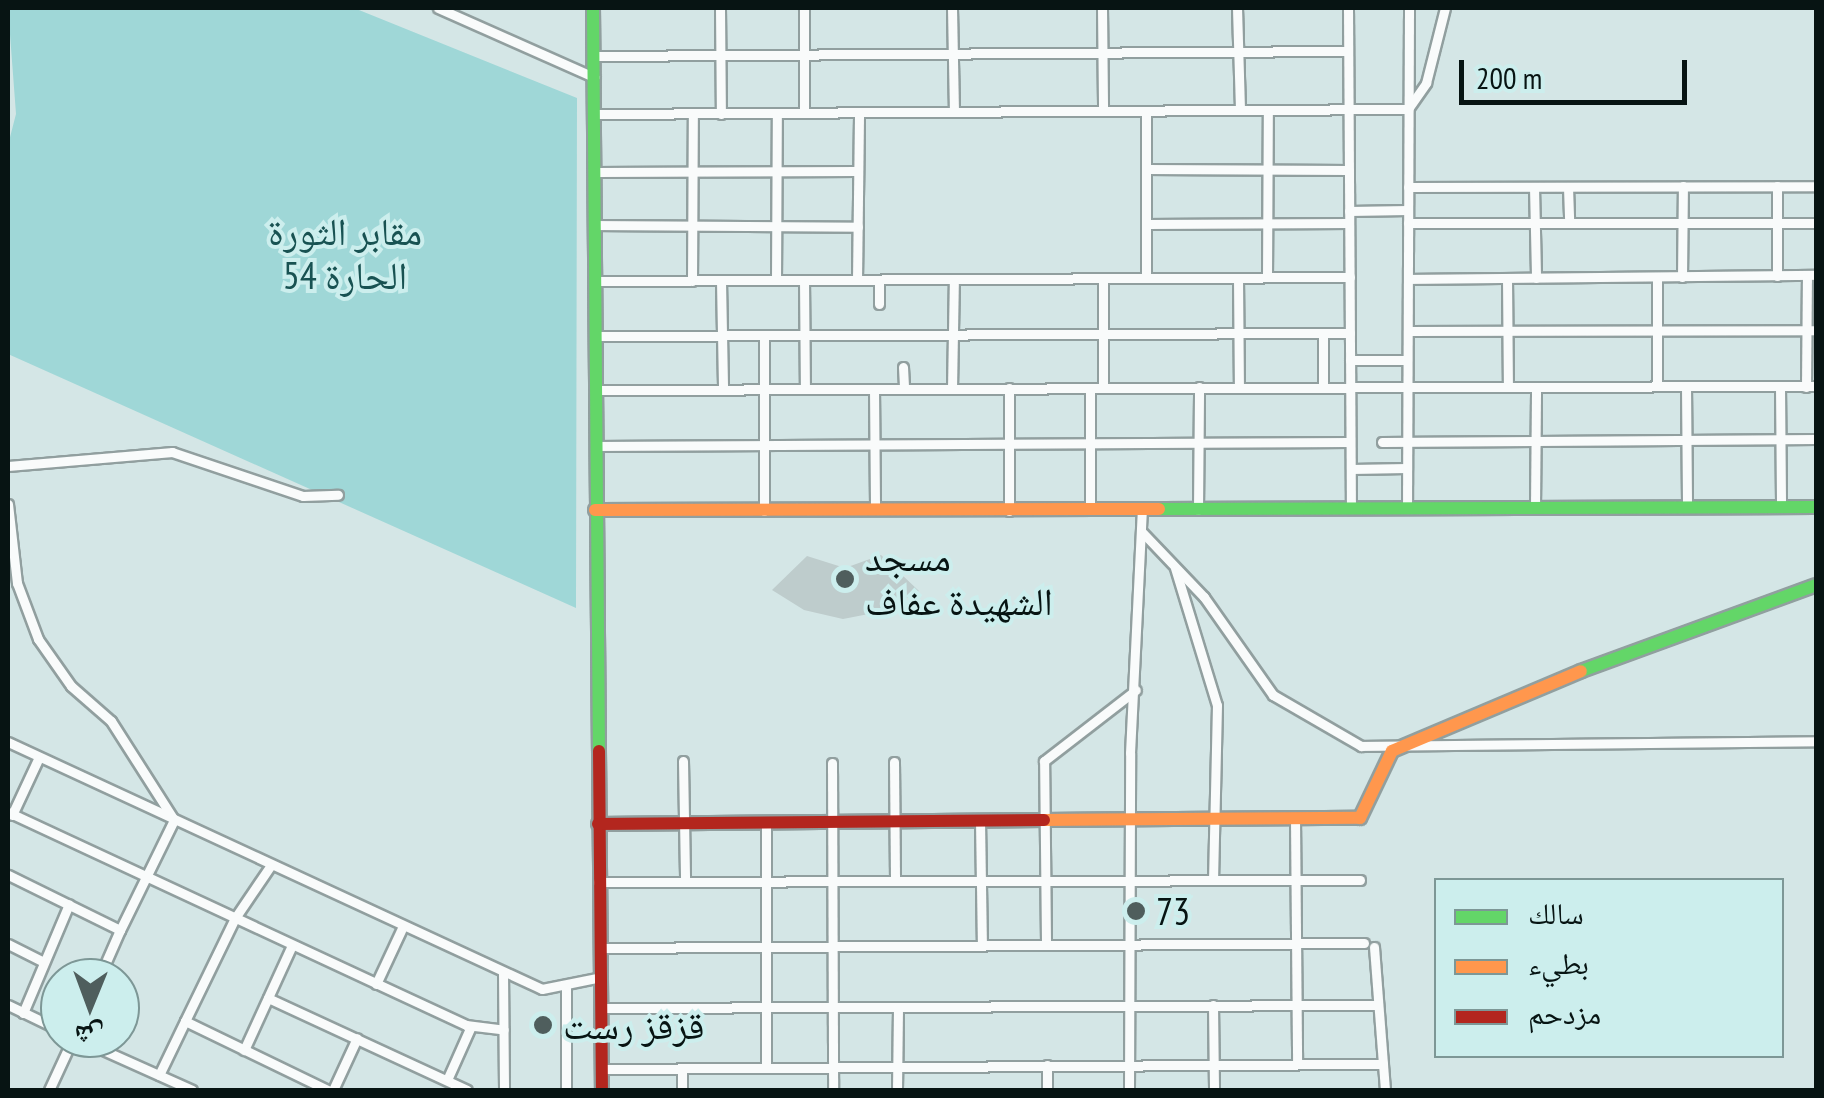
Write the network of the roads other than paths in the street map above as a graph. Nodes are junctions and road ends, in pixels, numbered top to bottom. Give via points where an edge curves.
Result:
1 (441, 8) edge
2 (593, 8) edge
3 (720, 8) edge
4 (804, 8) edge
5 (952, 8) edge
6 (1102, 8) edge
7 (1237, 8) edge
8 (1348, 8) edge
9 (1409, 8) edge
10 (1445, 8) edge
11 (1348, 51) junction
12 (1238, 52) junction
13 (1102, 53) junction
14 (953, 54) junction
15 (803, 55) junction
16 (594, 56) junction
17 (720, 56) junction
18 (594, 76) junction
19 (1348, 109) junction
20 (1408, 109) junction
21 (1146, 110) junction
22 (1240, 110) junction
23 (1268, 110) junction
24 (1103, 111) junction
25 (954, 112) junction
26 (777, 113) junction
27 (804, 113) junction
28 (859, 113) junction
29 (594, 114) junction
30 (693, 114) junction
31 (721, 114) junction
32 (1146, 169) junction
33 (1268, 169) junction
34 (776, 170) junction
35 (1349, 170) junction
36 (693, 171) junction
37 (595, 172) junction
38 (858, 172) junction
39 (1683, 186) junction
40 (1777, 186) junction
41 (1816, 186) edge
42 (1534, 187) junction
43 (1568, 187) junction
44 (1408, 188) junction
45 (1408, 210) junction
46 (1349, 211) junction
47 (1816, 222) edge
48 (1408, 223) junction
49 (1534, 223) junction
50 (1569, 223) junction
51 (1682, 223) junction
52 (1777, 223) junction
53 (1146, 224) junction
54 (1268, 224) junction
55 (1349, 224) junction
56 (595, 226) junction
57 (693, 226) junction
58 (776, 226) junction
59 (858, 227) junction
60 (1812, 275) edge
61 (1776, 276) junction
62 (1268, 277) junction
63 (1350, 277) junction
64 (1656, 277) junction
65 (1682, 277) junction
66 (1102, 278) junction
67 (1146, 278) junction
68 (1238, 278) junction
69 (1507, 278) junction
70 (1536, 278) junction
71 (954, 279) junction
72 (1408, 279) junction
73 (776, 280) junction
74 (804, 280) junction
75 (858, 280) junction
76 (879, 280) junction
77 (596, 281) junction
78 (692, 281) junction
79 (721, 281) junction
80 (879, 304) dead end
81 (1508, 330) junction
82 (1657, 330) junction
83 (1811, 330) edge
84 (1408, 331) junction
85 (1350, 332) junction
86 (1240, 333) junction
87 (1322, 333) junction
88 (954, 334) junction
89 (1104, 334) junction
90 (804, 335) junction
91 (596, 336) junction
92 (722, 336) junction
93 (764, 336) junction
94 (1350, 360) junction
95 (1407, 360) junction
96 (903, 367) dead end
97 (1350, 386) junction
98 (1657, 386) junction
99 (1686, 386) junction
100 (1780, 386) junction
101 (1811, 386) edge
102 (1199, 387) junction
103 (1239, 387) junction
104 (1323, 387) junction
105 (1407, 387) junction
106 (1508, 387) junction
107 (1536, 387) junction
108 (1009, 388) junction
109 (1090, 388) junction
110 (1102, 388) junction
111 (874, 389) junction
112 (904, 389) junction
113 (952, 389) junction
114 (596, 390) junction
115 (723, 390) junction
116 (764, 390) junction
117 (804, 390) junction
118 (1782, 438) junction
119 (1687, 439) junction
120 (1816, 439) edge
121 (1350, 442) junction
122 (1382, 442) dead end
123 (1407, 442) junction
124 (1536, 442) junction
125 (1199, 443) junction
126 (874, 444) junction
127 (1009, 444) junction
128 (1090, 444) junction
129 (764, 445) junction
130 (596, 446) junction
131 (8, 466) edge
132 (1407, 468) junction
133 (1351, 469) junction
134 (338, 495) dead end
135 (8, 504) edge
136 (1781, 507) junction
137 (1816, 507) edge
138 (1535, 508) junction
139 (1687, 508) junction
140 (1406, 509) junction
141 (596, 510) junction
142 (875, 510) junction
143 (1009, 510) junction
144 (1090, 510) junction
145 (1142, 510) junction
146 (1198, 510) junction
147 (1351, 510) junction
148 (764, 511) junction
149 (1142, 532) junction
150 (1172, 562) junction
151 (1816, 585) edge
152 (1136, 690) junction
153 (1816, 741) edge
154 (8, 742) edge
155 (1392, 752) junction
156 (39, 757) junction
157 (683, 761) dead end
158 (894, 762) dead end
159 (832, 763) dead end
160 (10, 814) edge
161 (1128, 818) junction
162 (1295, 818) junction
163 (174, 820) junction
164 (1046, 820) junction
165 (1214, 820) junction
166 (832, 821) junction
167 (980, 821) junction
168 (766, 822) junction
169 (894, 822) junction
170 (598, 824) junction
171 (684, 824) junction
172 (271, 865) junction
173 (8, 875) edge
174 (146, 876) junction
175 (1127, 878) junction
176 (1213, 878) junction
177 (896, 879) junction
178 (981, 879) junction
179 (1046, 879) junction
180 (768, 880) junction
181 (833, 880) junction
182 (1296, 880) junction
183 (1360, 880) dead end
184 (598, 882) junction
185 (684, 882) junction
186 (69, 904) junction
187 (234, 918) junction
188 (403, 926) junction
189 (120, 930) junction
190 (1128, 940) junction
191 (1046, 941) junction
192 (1297, 941) junction
193 (832, 942) junction
194 (982, 942) junction
195 (768, 943) junction
196 (8, 944) edge
197 (292, 946) junction
198 (600, 948) junction
199 (46, 958) edge
200 (108, 958) edge
201 (40, 960) edge
202 (40, 972) edge
203 (503, 972) junction
204 (601, 977) junction
205 (376, 984) junction
206 (566, 988) junction
207 (268, 998) junction
208 (1129, 1004) junction
209 (1213, 1004) junction
210 (1296, 1004) junction
211 (1377, 1005) junction
212 (8, 1006) edge
213 (602, 1008) junction
214 (768, 1008) junction
215 (833, 1008) junction
216 (898, 1008) junction
217 (23, 1012) junction
218 (40, 1020) edge
219 (185, 1021) junction
220 (470, 1026) junction
221 (504, 1030) junction
222 (357, 1038) junction
223 (244, 1050) junction
224 (64, 1058) edge
225 (120, 1058) edge
226 (1297, 1064) junction
227 (1383, 1064) junction
228 (1046, 1065) junction
229 (1129, 1065) junction
230 (1214, 1065) junction
231 (833, 1067) junction
232 (897, 1067) junction
233 (682, 1068) junction
234 (766, 1068) junction
235 (602, 1069) junction
236 (159, 1075) junction
237 (447, 1080) junction
238 (48, 1090) edge
239 (192, 1090) edge
240 (331, 1090) edge
241 (467, 1090) edge
242 (504, 1090) edge
243 (566, 1090) edge
244 (602, 1090) edge
245 (682, 1090) edge
246 (832, 1090) edge
247 (897, 1090) edge
248 (1047, 1090) edge
249 (1129, 1090) edge
250 (1214, 1090) edge
251 (1385, 1090) edge

1 - 18 street
2 - 16 main road
3 - 17 street
4 - 15 street
5 - 14 street
6 - 13 street
7 - 12 street
8 - 11 street
9 - 20 street
10 - 20 street via 1426,83
11 - 12 street
11 - 19 street
12 - 13 street
12 - 22 street
13 - 14 street
13 - 24 street
14 - 15 street
14 - 25 street
15 - 17 street
15 - 27 street
16 - 17 street
16 - 18 main road
17 - 31 street
18 - 29 main road
19 - 20 street
19 - 23 street
19 - 35 street
20 - 44 street
21 - 22 street
21 - 24 street
21 - 32 street
22 - 23 street
23 - 33 street
24 - 25 street
25 - 28 street
26 - 27 street
26 - 31 street
26 - 34 street
27 - 28 street
28 - 38 street
29 - 30 street
29 - 37 main road
30 - 31 street
30 - 36 street
32 - 33 street
32 - 53 street
33 - 35 street
33 - 54 street
34 - 36 street
34 - 38 street
34 - 58 street
35 - 46 street
36 - 37 street
36 - 57 street
37 - 56 main road
38 - 59 street
39 - 40 street
39 - 43 street
39 - 51 street
40 - 41 street
40 - 52 street
42 - 43 street
42 - 44 street
42 - 49 street
43 - 50 street
44 - 45 street
45 - 46 street
45 - 48 street
46 - 55 street
47 - 52 street
48 - 49 street
48 - 72 street
49 - 50 street
49 - 70 street
50 - 51 street
51 - 52 street
51 - 65 street
52 - 61 street
53 - 54 street
53 - 67 street
54 - 55 street
54 - 62 street
55 - 63 street
56 - 57 street
56 - 77 main road
57 - 58 street
57 - 78 street
58 - 59 street
58 - 73 street
59 - 75 street
60 - 61 street
60 - 83 street
61 - 65 street
62 - 63 street
62 - 68 street
63 - 85 street
64 - 65 street
64 - 70 street
64 - 82 street
66 - 67 street
66 - 71 street
66 - 89 street
67 - 68 street
68 - 86 street
69 - 70 street
69 - 72 street
69 - 81 street
71 - 76 street
71 - 88 street
72 - 84 street
73 - 74 street
73 - 79 street
74 - 75 street
74 - 90 street
75 - 76 street
76 - 80 street
77 - 78 street
77 - 91 main road
78 - 79 street
79 - 92 street
81 - 82 street
81 - 84 street
81 - 106 street
82 - 83 street
82 - 98 street
83 - 101 street
84 - 95 street
85 - 87 street
85 - 94 street
86 - 87 street
86 - 89 street
86 - 103 street
87 - 104 street
88 - 89 street
88 - 90 street
88 - 113 street
89 - 110 street
90 - 93 street
90 - 117 street
91 - 92 street
91 - 114 main road
92 - 93 street
92 - 115 street
93 - 116 street
94 - 95 street
94 - 97 street
95 - 105 street
96 - 112 street
97 - 104 street
97 - 105 street
97 - 121 street
98 - 99 street
98 - 107 street
99 - 100 street
99 - 119 street
100 - 101 street
100 - 118 street
102 - 103 street
102 - 110 street
102 - 125 street
103 - 104 street
105 - 106 street
105 - 123 street
106 - 107 street
107 - 124 street
108 - 109 street
108 - 113 street
108 - 127 street
109 - 110 street
109 - 128 street
111 - 112 street
111 - 117 street
111 - 126 street
112 - 113 street
114 - 115 street
114 - 130 main road
115 - 116 street
116 - 117 street
116 - 129 street
118 - 119 street
118 - 120 street
118 - 136 street
119 - 124 street
119 - 139 street
121 - 125 street
121 - 133 street
122 - 123 street
123 - 124 street
123 - 132 street
124 - 138 street
125 - 128 street
125 - 146 street
126 - 127 street
126 - 129 street
126 - 142 street
127 - 128 street
127 - 143 street
128 - 144 street
129 - 130 street
129 - 148 street
130 - 141 main road
131 - 134 street via 172,452 303,496
132 - 133 street
132 - 140 street
133 - 147 street
135 - 163 street via 17,583 38,639 71,686 111,720
136 - 137 main road
136 - 139 main road
138 - 139 main road
138 - 140 main road
140 - 147 main road
141 - 148 main road
141 - 170 main road
142 - 143 main road
142 - 148 main road
143 - 144 main road
144 - 145 main road
145 - 146 main road
145 - 149 street
146 - 147 main road
149 - 150 street
149 - 152 street
150 - 155 street via 1272,695 1361,746
150 - 165 street via 1218,705
151 - 155 main road via 1609,659
152 - 161 street
152 - 164 street via 1044,761
153 - 155 street
154 - 156 street
155 - 162 main road via 1360,818
156 - 160 street
156 - 163 street
157 - 171 street
158 - 169 street
159 - 166 street
160 - 174 street
161 - 164 main road
161 - 165 main road
161 - 175 street
162 - 165 main road
162 - 182 street
163 - 172 street
163 - 174 street
164 - 167 main road
164 - 179 street
165 - 176 street
166 - 168 main road
166 - 169 main road
166 - 181 street
167 - 169 main road
167 - 178 street
168 - 171 main road
168 - 180 street
169 - 177 street
170 - 171 main road
170 - 184 main road
171 - 185 street
172 - 187 street
172 - 188 street
173 - 186 street
174 - 187 street
174 - 189 street
175 - 176 street
175 - 179 street
175 - 190 street
176 - 182 street
177 - 178 street
177 - 181 street
178 - 179 street
178 - 194 street
179 - 191 street
180 - 181 street
180 - 185 street
180 - 195 street
181 - 193 street
182 - 183 street
182 - 192 street
184 - 185 street
184 - 198 main road
186 - 189 street
186 - 199 street
187 - 197 street
187 - 219 street
188 - 203 street
188 - 205 street
189 - 200 street
190 - 191 street
190 - 192 street
190 - 208 street
191 - 194 street
192 - 210 street
192 - 211 street via 1369,945
193 - 194 street
193 - 195 street
193 - 215 street
195 - 198 street
195 - 214 street
196 - 201 street
197 - 205 street
197 - 207 street
198 - 204 main road
202 - 217 street
203 - 206 street via 542,990
203 - 221 street
204 - 206 street
204 - 213 main road
205 - 220 street
206 - 243 street
207 - 222 street
207 - 223 street
208 - 209 street
208 - 216 street
208 - 229 street
209 - 210 street
209 - 230 street
210 - 211 street
210 - 226 street
211 - 227 street
212 - 217 street
213 - 214 street
213 - 235 main road
214 - 215 street
214 - 234 street
215 - 216 street
215 - 231 street
216 - 232 street
217 - 218 street
219 - 223 street
219 - 236 street
220 - 221 street
220 - 237 street
221 - 242 street
222 - 237 street
222 - 240 street
223 - 240 street
224 - 238 street
225 - 236 street
226 - 227 street
226 - 230 street
227 - 251 street
228 - 229 street
228 - 232 street
228 - 248 street
229 - 230 street
229 - 249 street
230 - 250 street
231 - 232 street
231 - 234 street
231 - 246 street
232 - 247 street
233 - 234 street
233 - 235 street
233 - 245 street
235 - 244 main road
236 - 239 street
237 - 241 street

